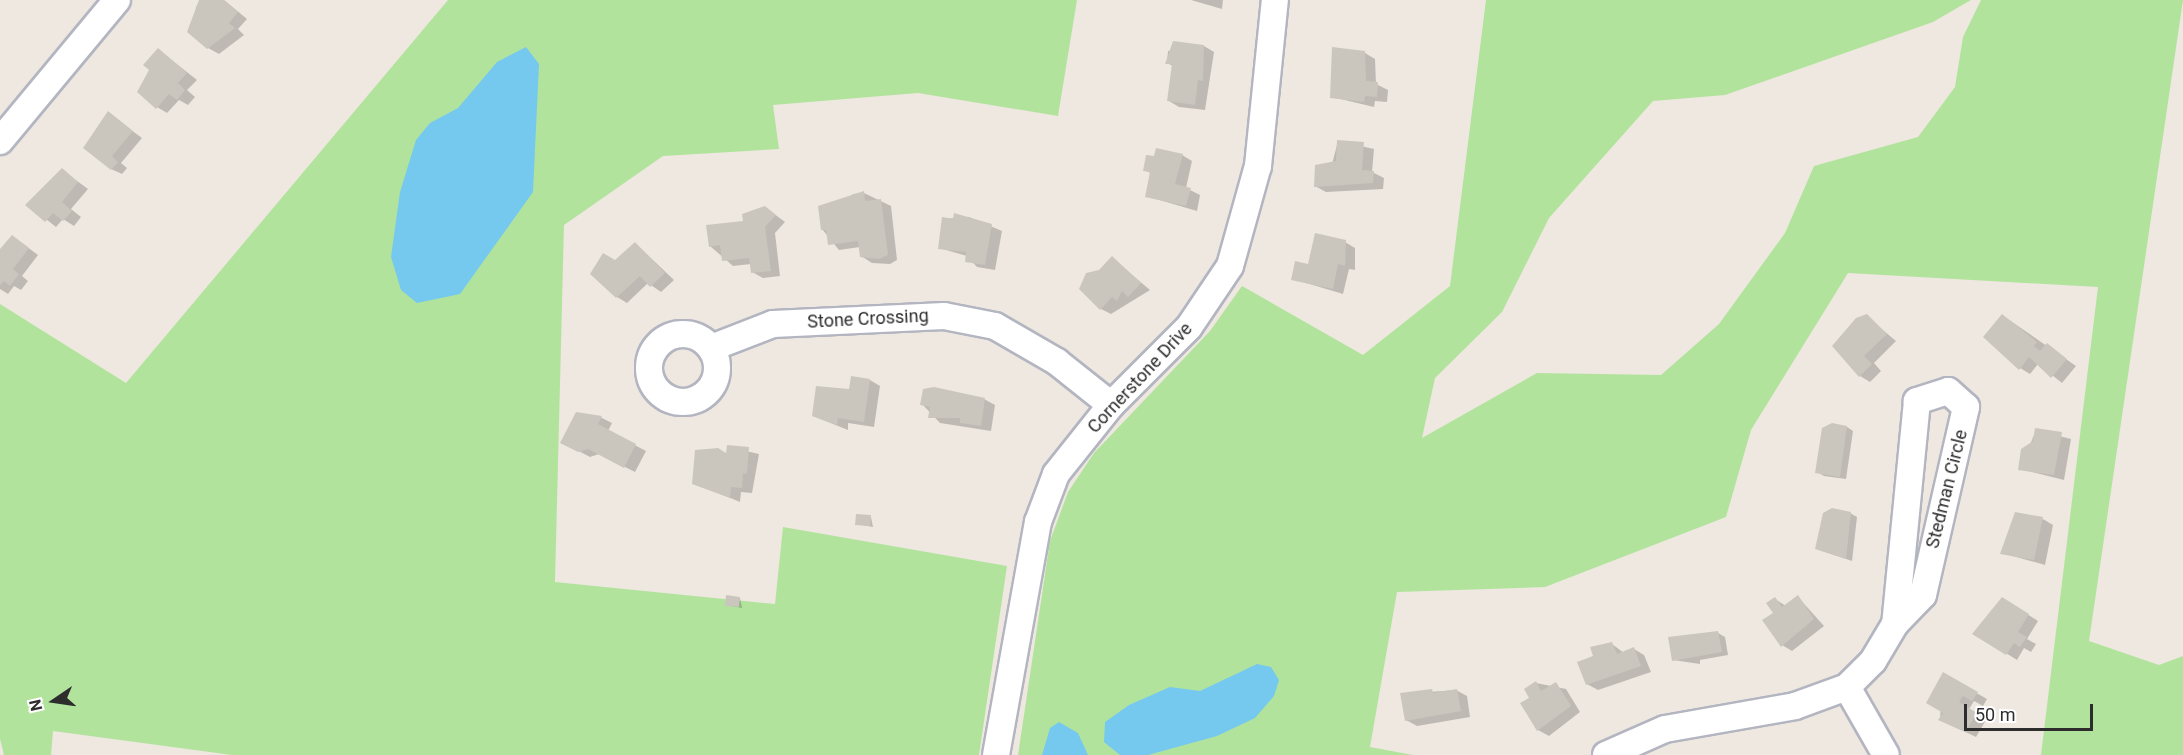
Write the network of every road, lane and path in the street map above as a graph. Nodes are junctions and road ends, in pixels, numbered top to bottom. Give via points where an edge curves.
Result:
1 (117, 0) edge
2 (1275, 0) edge
3 (0, 141) edge
4 (711, 348) dead end
5 (1112, 405) junction
6 (1895, 624) junction
7 (1846, 687) junction
8 (996, 755) edge
9 (1606, 755) edge
10 (1886, 755) edge

1 - 3 street
2 - 5 street, Cornerstone Drive via 1258,166 1230,266 1189,327
4 - 5 street, Stone Crossing via 773,324 944,316 995,326 1057,362
5 - 8 street, Cornerstone Drive via 1056,474 1038,522
6 - 6 street, Stedman Circle via 1917,401 1948,391 1966,407 1961,438 1923,595
6 - 7 street, Stedman Circle via 1873,661
7 - 9 street, Stedman Circle via 1795,706 1665,729
7 - 10 street

